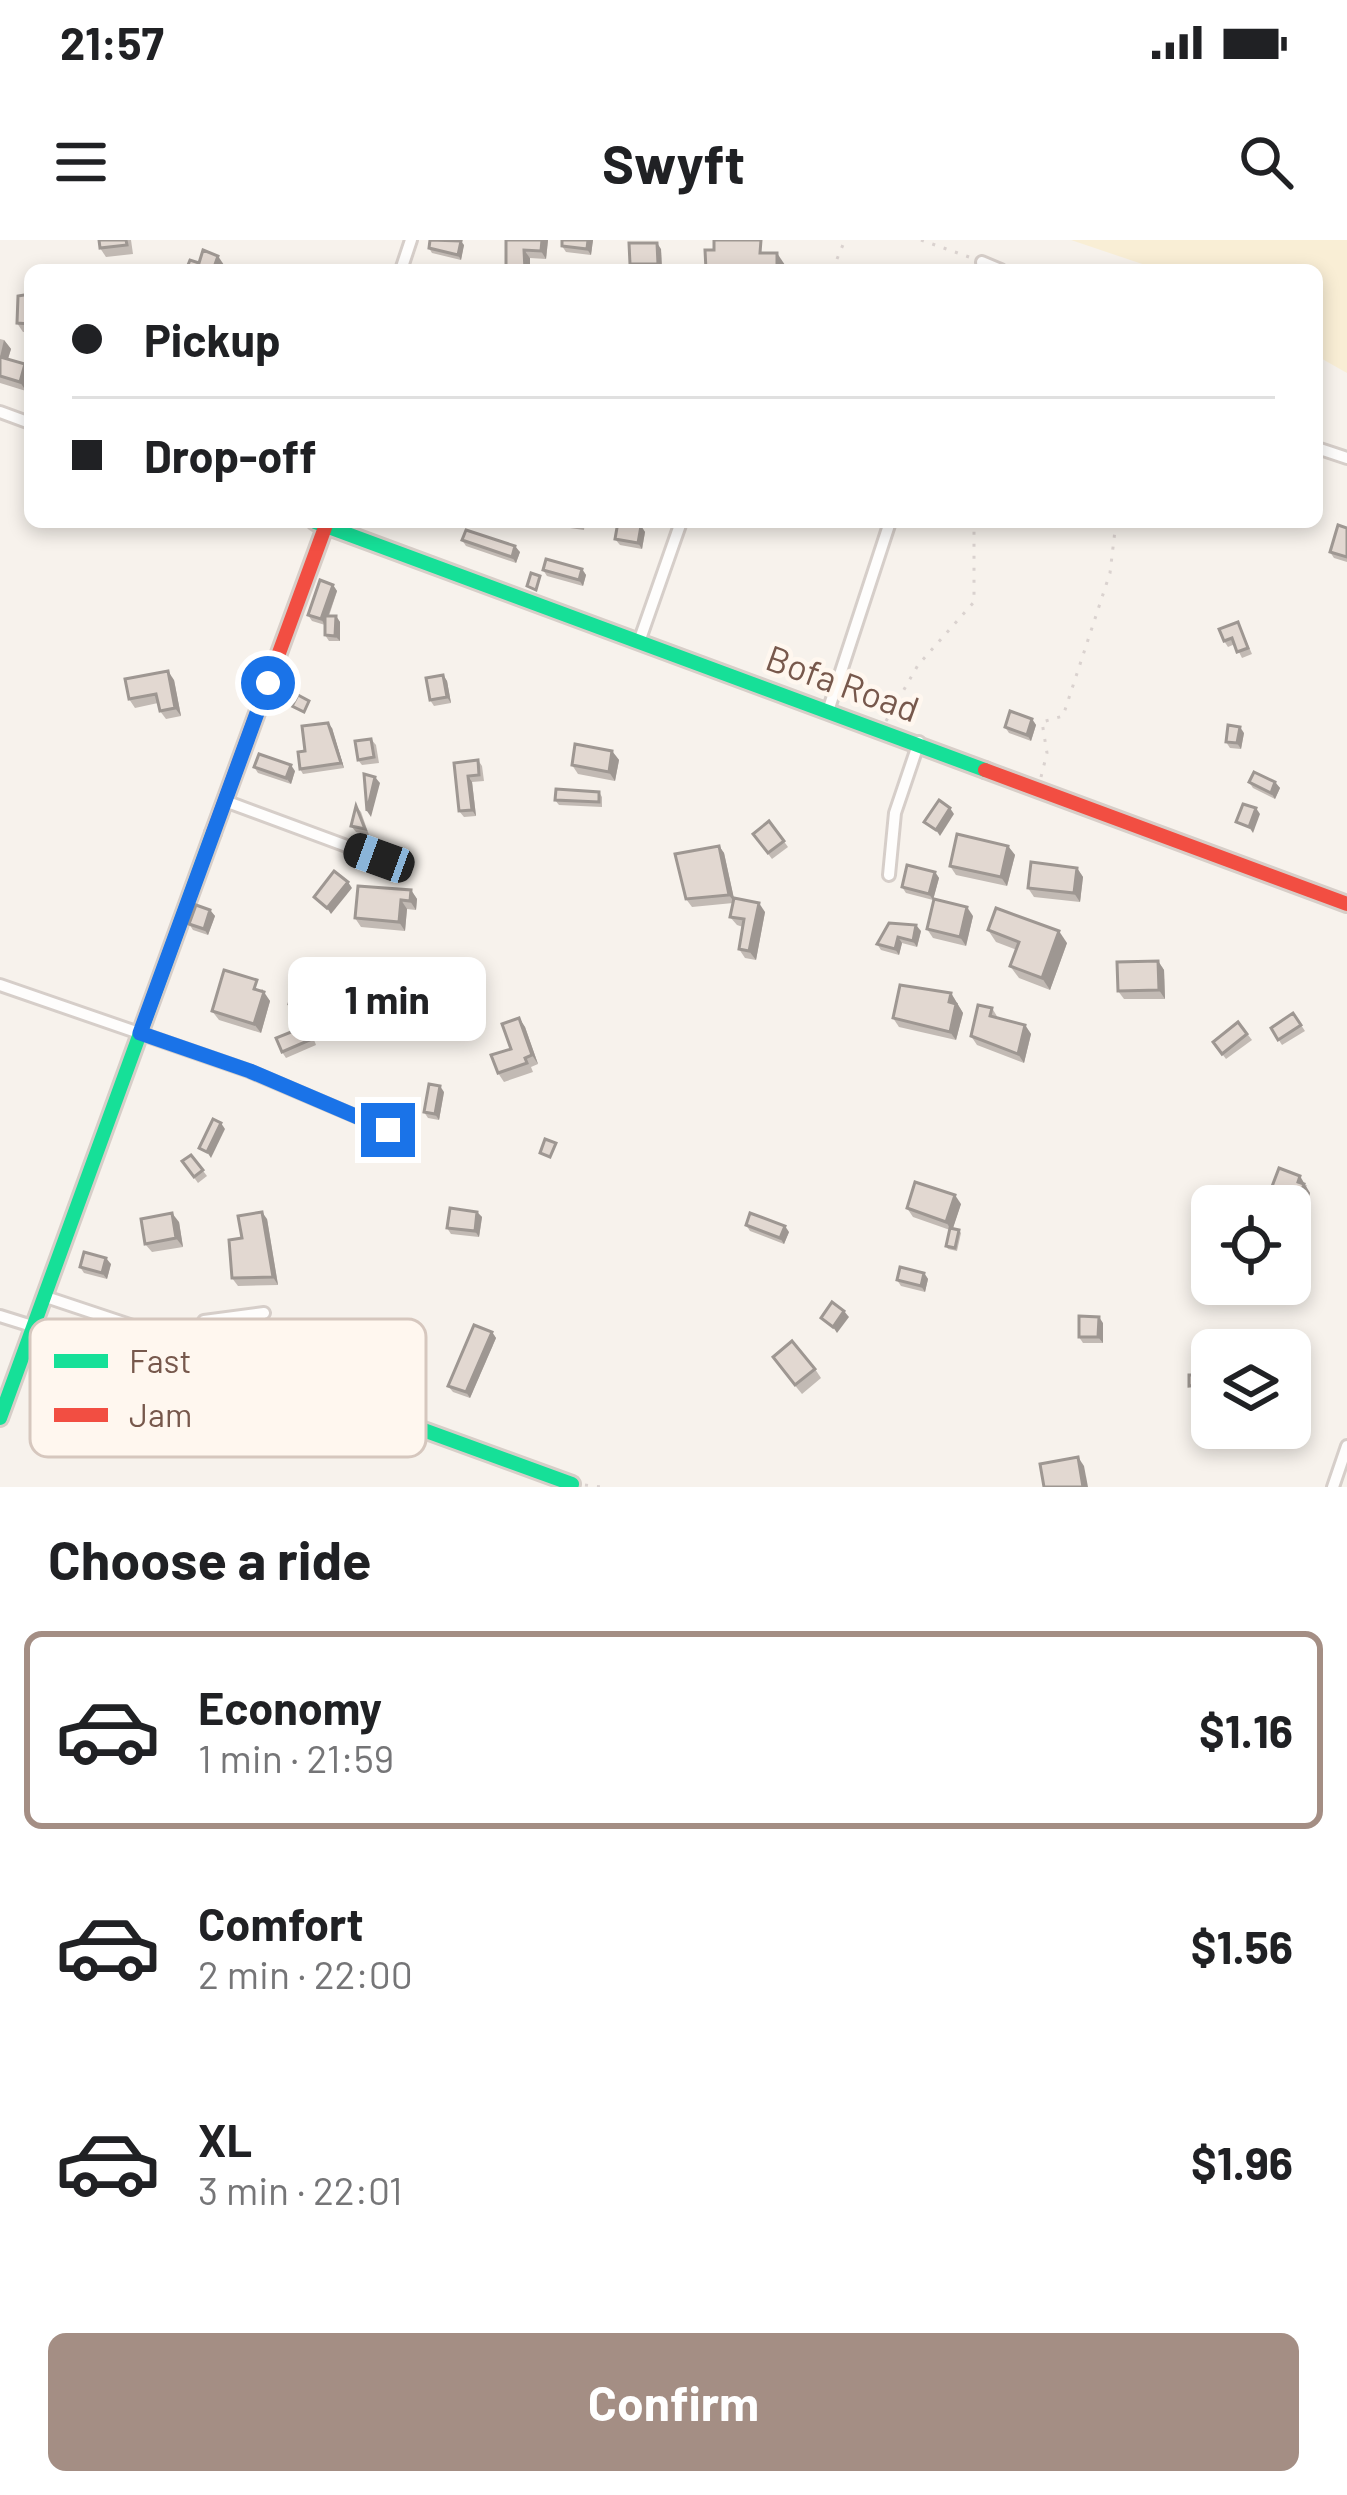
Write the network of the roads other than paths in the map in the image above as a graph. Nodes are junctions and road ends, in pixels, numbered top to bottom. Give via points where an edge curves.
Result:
1 (321, 528) edge
2 (337, 528) edge
3 (679, 528) edge
4 (888, 528) edge
5 (640, 639) junction
6 (829, 708) junction
7 (919, 742) junction
8 (225, 801) junction
9 (379, 858) dead end
10 (889, 875) dead end
11 (1347, 904) edge
12 (0, 986) edge
13 (140, 1033) junction
14 (388, 1130) dead end
15 (43, 1296) junction
16 (264, 1313) dead end
17 (0, 1316) edge
18 (35, 1319) edge
19 (112, 1319) edge
20 (219, 1319) edge
21 (30, 1325) edge
22 (30, 1332) edge
23 (0, 1418) edge
24 (426, 1431) edge
25 (1347, 1446) edge
26 (572, 1484) edge
27 (1333, 1487) edge

1 - 8 street
2 - 5 street, Bofa Road
3 - 5 street
4 - 6 street
5 - 6 street, Bofa Road
6 - 7 street, Bofa Road
7 - 10 street via 896,813
7 - 11 street, Bofa Road
8 - 9 street
8 - 13 street
12 - 13 street
13 - 14 street
13 - 15 street
15 - 18 street
15 - 19 street
16 - 20 street
17 - 21 street
22 - 23 street
24 - 26 street
25 - 27 street

